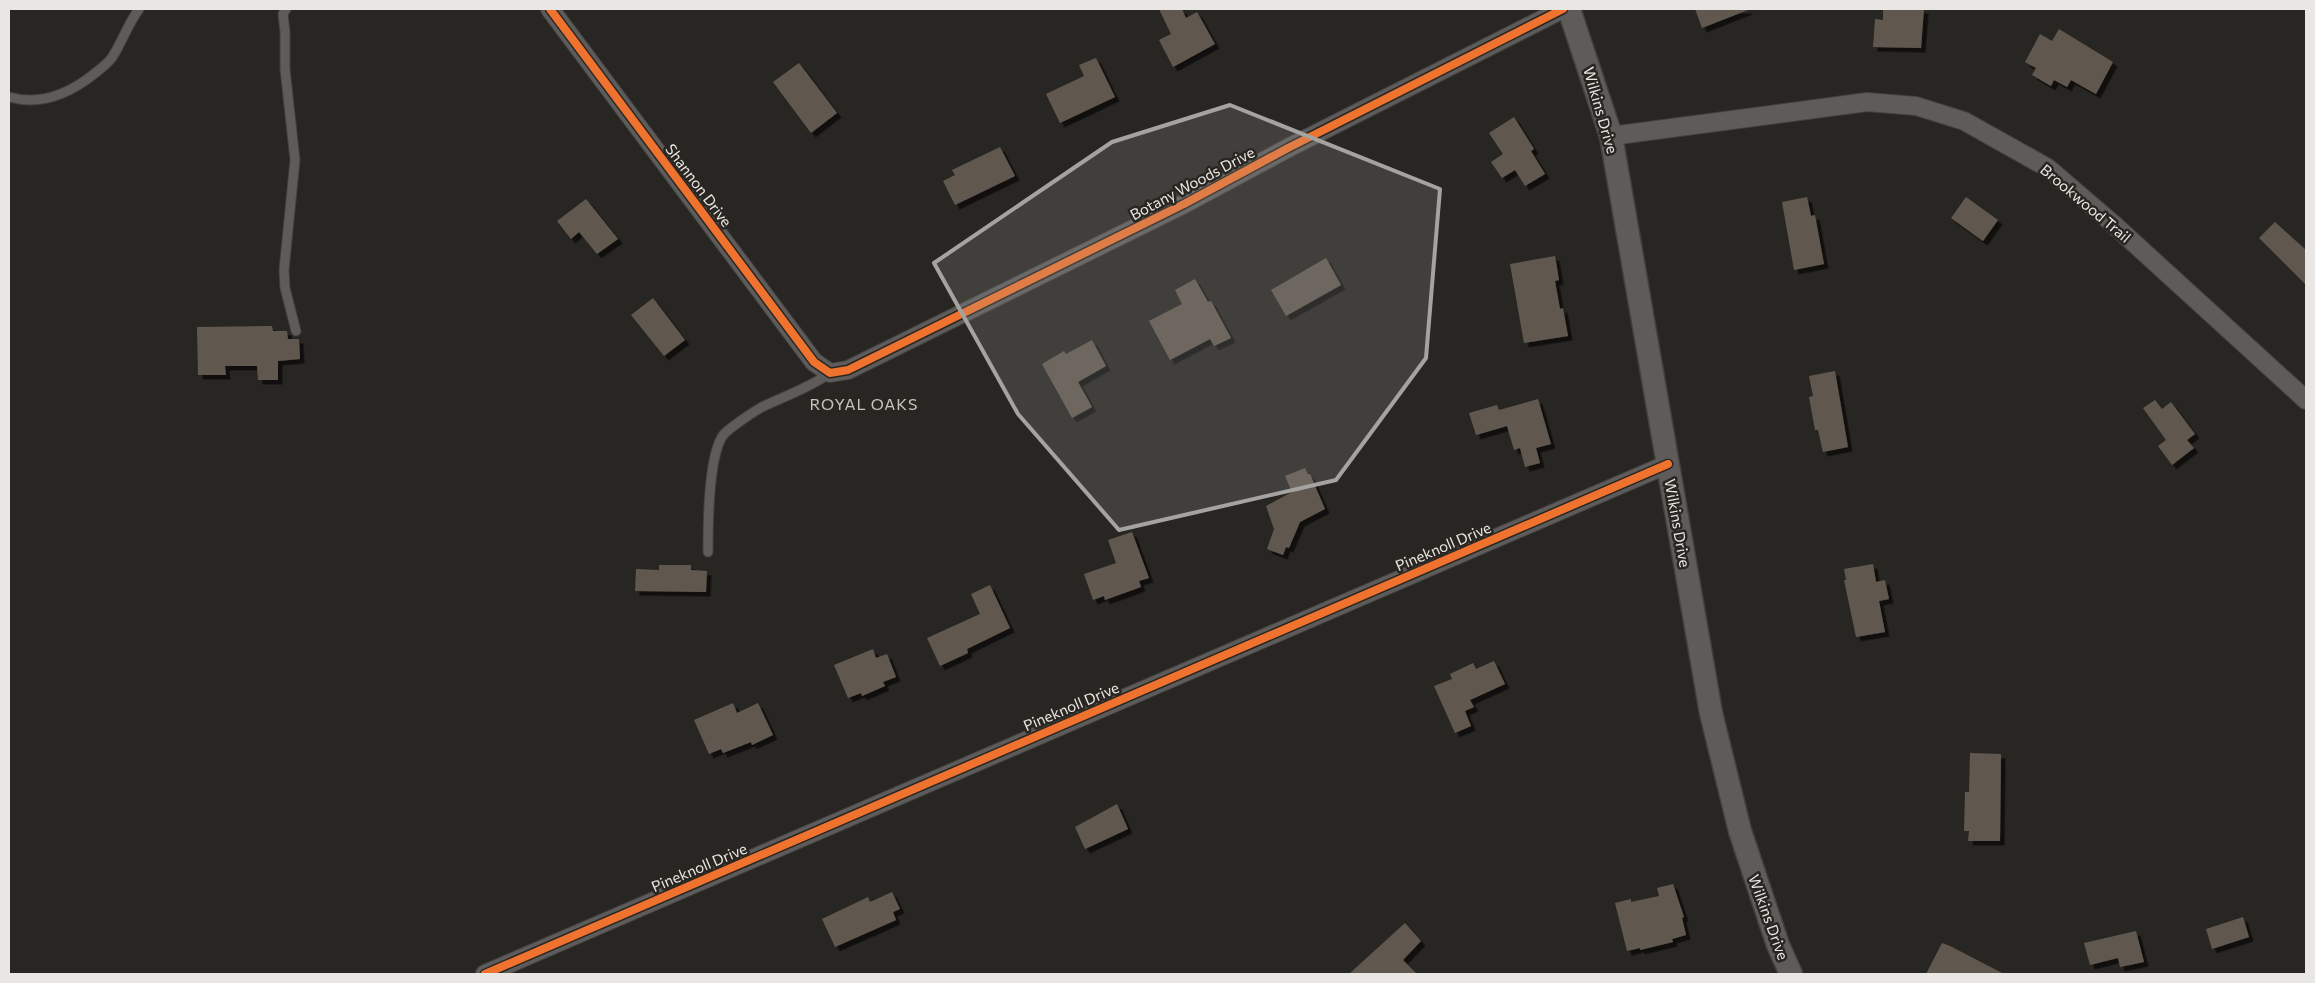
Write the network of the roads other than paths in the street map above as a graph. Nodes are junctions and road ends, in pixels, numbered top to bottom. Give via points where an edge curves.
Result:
1 (139, 9) edge
2 (286, 9) edge
3 (550, 9) edge
4 (1563, 9) edge
5 (1569, 9) edge
6 (9, 97) edge
7 (1611, 136) junction
8 (296, 331) dead end
9 (830, 373) junction
10 (2306, 400) edge
11 (1668, 464) junction
12 (708, 552) dead end
13 (485, 974) edge
14 (1791, 974) edge

1 - 6 lane via 127,25 113,57 85,81 53,98 34,101
2 - 8 lane via 283,14 285,69 295,160 284,270 288,306
3 - 9 street, Shannon Drive via 814,362
4 - 9 street, Botany Woods Drive via 1175,208 848,370
5 - 7 street, Wilkins Drive
7 - 10 street, Brookwood Trail via 1867,102 1916,106 1964,121 2048,168
7 - 11 street, Wilkins Drive
9 - 12 lane via 759,408 724,435 712,479
11 - 13 street, Pineknoll Drive
11 - 14 street, Wilkins Drive via 1713,722 1740,831 1778,945

